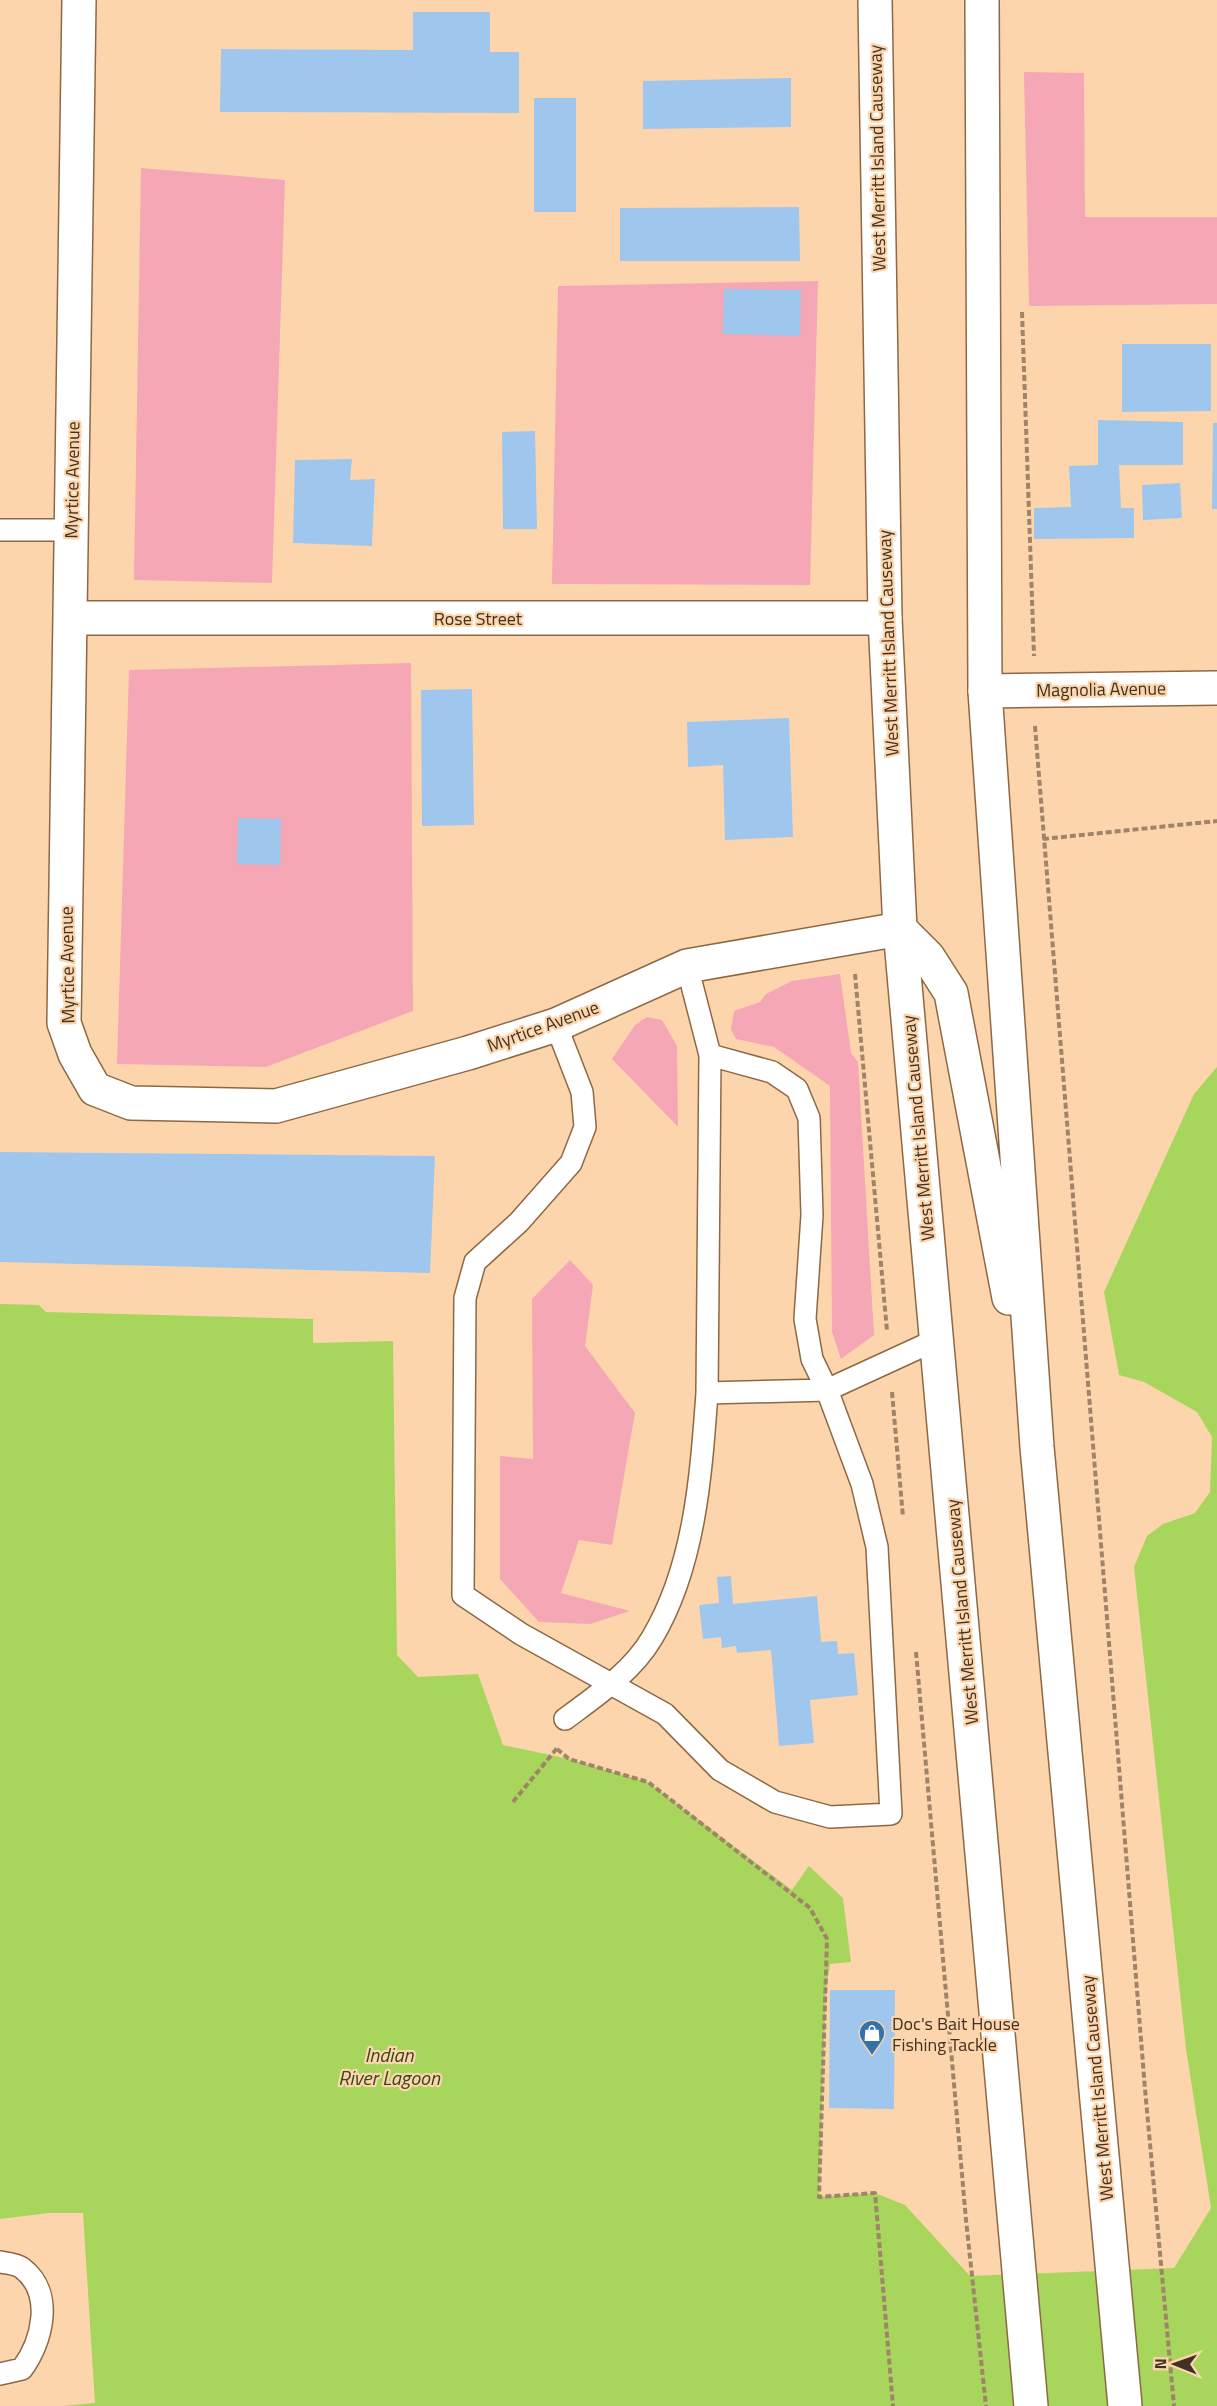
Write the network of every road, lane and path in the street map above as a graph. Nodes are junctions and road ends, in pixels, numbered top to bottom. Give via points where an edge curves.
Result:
1 (79, 0) edge
2 (875, 0) edge
3 (982, 0) edge
4 (1022, 310) dead end
5 (0, 530) edge
6 (71, 530) junction
7 (72, 618) junction
8 (885, 618) junction
9 (1217, 688) edge
10 (1034, 690) junction
11 (985, 691) junction
12 (1217, 821) edge
13 (1043, 839) junction
14 (900, 929) junction
15 (687, 966) junction
16 (556, 1025) junction
17 (710, 1055) junction
18 (938, 1338) junction
19 (827, 1390) junction
20 (707, 1393) junction
21 (1037, 1447) junction
22 (612, 1684) junction
23 (565, 1719) dead end
24 (513, 1802) dead end
25 (966, 2220) dead end
26 (0, 2262) edge
27 (0, 2374) edge
28 (892, 2406) edge
29 (986, 2406) edge
30 (1031, 2406) edge
31 (1125, 2406) edge
32 (1174, 2406) edge

1 - 6 main road, Myrtice Avenue
2 - 8 main road, West Merritt Island Causeway
3 - 11 main road, West Merritt Island Causeway
4 - 10 path
5 - 6 lane
6 - 7 main road, Myrtice Avenue
7 - 8 main road, Rose Street
7 - 16 main road, Myrtice Avenue via 64,1023 75,1054 95,1089 131,1103 276,1106
8 - 14 main road, West Merritt Island Causeway
9 - 10 main road, Magnolia Avenue
10 - 11 main road, Magnolia Avenue
10 - 13 path
11 - 21 main road, West Merritt Island Causeway
12 - 13 path
13 - 32 path
14 - 15 main road, Myrtice Avenue
14 - 18 main road, West Merritt Island Causeway
14 - 21 main road via 928,957 951,993
15 - 16 main road, Myrtice Avenue
15 - 17 lane
16 - 22 lane via 582,1092 585,1127 572,1163 519,1222 475,1262 465,1298 463,1595 521,1634
17 - 19 lane via 772,1072 797,1089 808,1118 812,1215 805,1319 812,1359
17 - 20 lane
18 - 19 lane
18 - 30 main road, West Merritt Island Causeway
19 - 20 lane
19 - 22 lane via 862,1484 877,1547 891,1814 830,1817 775,1802 720,1770 665,1714
20 - 22 lane via 702,1465 677,1586 652,1639
21 - 31 main road, West Merritt Island Causeway
22 - 23 lane
24 - 28 path via 558,1749 569,1759 648,1782 810,1908 827,1939 819,2197 875,2193
25 - 29 path
26 - 27 lane via 21,2266 34,2281 42,2302 41,2329 34,2352 22,2369

